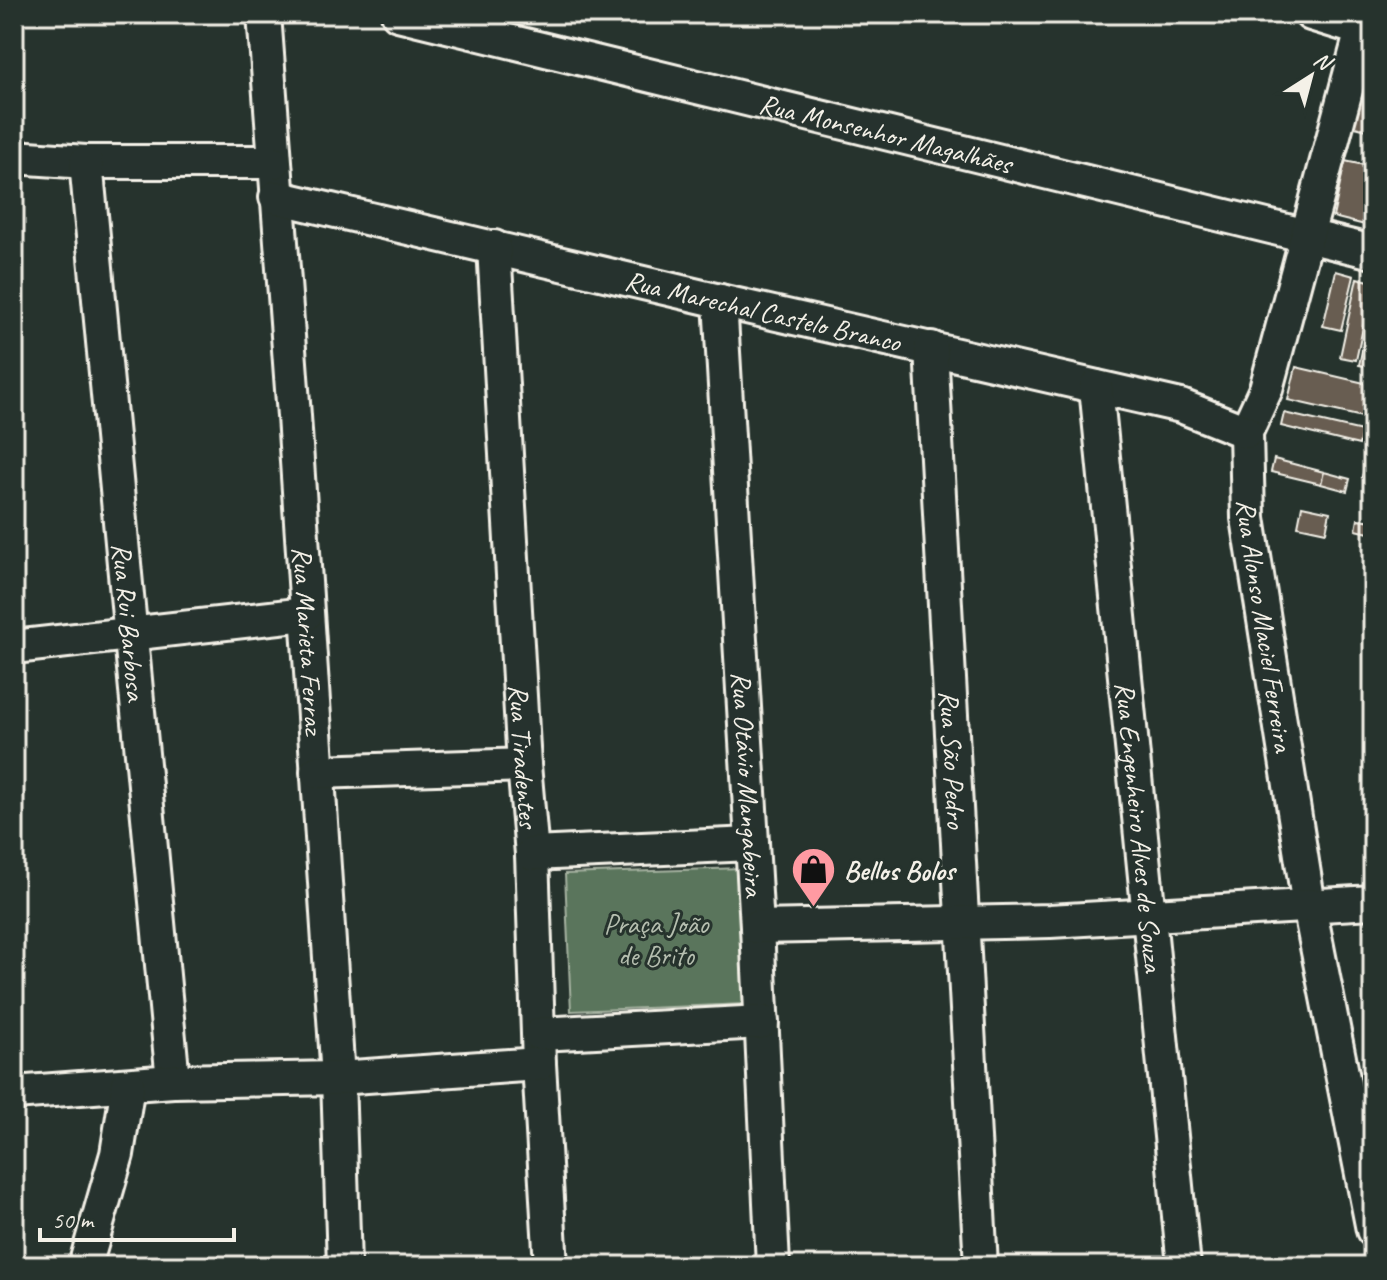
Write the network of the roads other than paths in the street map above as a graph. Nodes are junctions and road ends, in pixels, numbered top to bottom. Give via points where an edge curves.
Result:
1 (264, 14) edge
2 (398, 14) edge
3 (1311, 14) edge
4 (1367, 31) edge
5 (14, 157) edge
6 (86, 162) junction
7 (274, 162) junction
8 (276, 197) junction
9 (1308, 235) junction
10 (494, 247) junction
11 (1373, 252) edge
12 (720, 301) junction
13 (931, 348) junction
14 (1096, 387) junction
15 (1246, 432) junction
16 (306, 614) junction
17 (131, 634) junction
18 (14, 647) edge
19 (524, 765) junction
20 (317, 772) junction
21 (752, 844) junction
22 (532, 854) junction
23 (1373, 902) edge
24 (1309, 906) junction
25 (1148, 914) junction
26 (963, 924) junction
27 (757, 927) junction
28 (762, 1022) junction
29 (539, 1049) junction
30 (338, 1078) junction
31 (173, 1081) junction
32 (128, 1085) junction
33 (14, 1093) edge
34 (1373, 1230) edge
35 (85, 1266) edge
36 (344, 1266) edge
37 (551, 1266) edge
38 (773, 1266) edge
39 (981, 1266) edge
40 (1184, 1266) edge

1 - 7 street, Rua Marieta Ferraz
2 - 9 street, Rua Monsenhor Magalhães
3 - 4 street
4 - 9 street, Rua Alonso Maciel Ferreira
5 - 6 street
6 - 7 street
6 - 17 street, Rua Rui Barbosa
7 - 8 street, Rua Marieta Ferraz
8 - 10 street, Rua Marechal Castelo Branco
8 - 16 street, Rua Marieta Ferraz
9 - 11 street, Rua Monsenhor Magalhães
9 - 15 street, Rua Alonso Maciel Ferreira via 1266,389
10 - 12 street, Rua Marechal Castelo Branco
10 - 19 street, Rua Tiradentes
12 - 13 street, Rua Marechal Castelo Branco
12 - 21 street, Rua Otávio Mangabeira
13 - 14 street, Rua Marechal Castelo Branco
13 - 26 street, Rua São Pedro
14 - 15 street, Rua Marechal Castelo Branco via 1181,406
14 - 25 street, Rua Engenheiro Alves de Souza
15 - 24 street, Rua Alonso Maciel Ferreira via 1248,518
16 - 17 street
16 - 20 street, Rua Marieta Ferraz
17 - 18 street
17 - 31 street, Rua Rui Barbosa
19 - 20 street
19 - 22 street, Rua Tiradentes
20 - 30 street, Rua Marieta Ferraz
21 - 22 street
21 - 27 street, Rua Otávio Mangabeira
22 - 29 street, Rua Tiradentes
23 - 24 street
24 - 25 street
24 - 34 street, Rua Alonso Maciel Ferreira
25 - 26 street
25 - 40 street, Rua Engenheiro Alves de Souza
26 - 27 street
26 - 39 street, Rua São Pedro
27 - 28 street, Rua Otávio Mangabeira
28 - 29 street
28 - 38 street, Rua Otávio Mangabeira
29 - 30 street
29 - 37 street, Rua Tiradentes
30 - 31 street
30 - 36 street, Rua Marieta Ferraz
31 - 32 street
32 - 33 street
32 - 35 street via 117,1154

